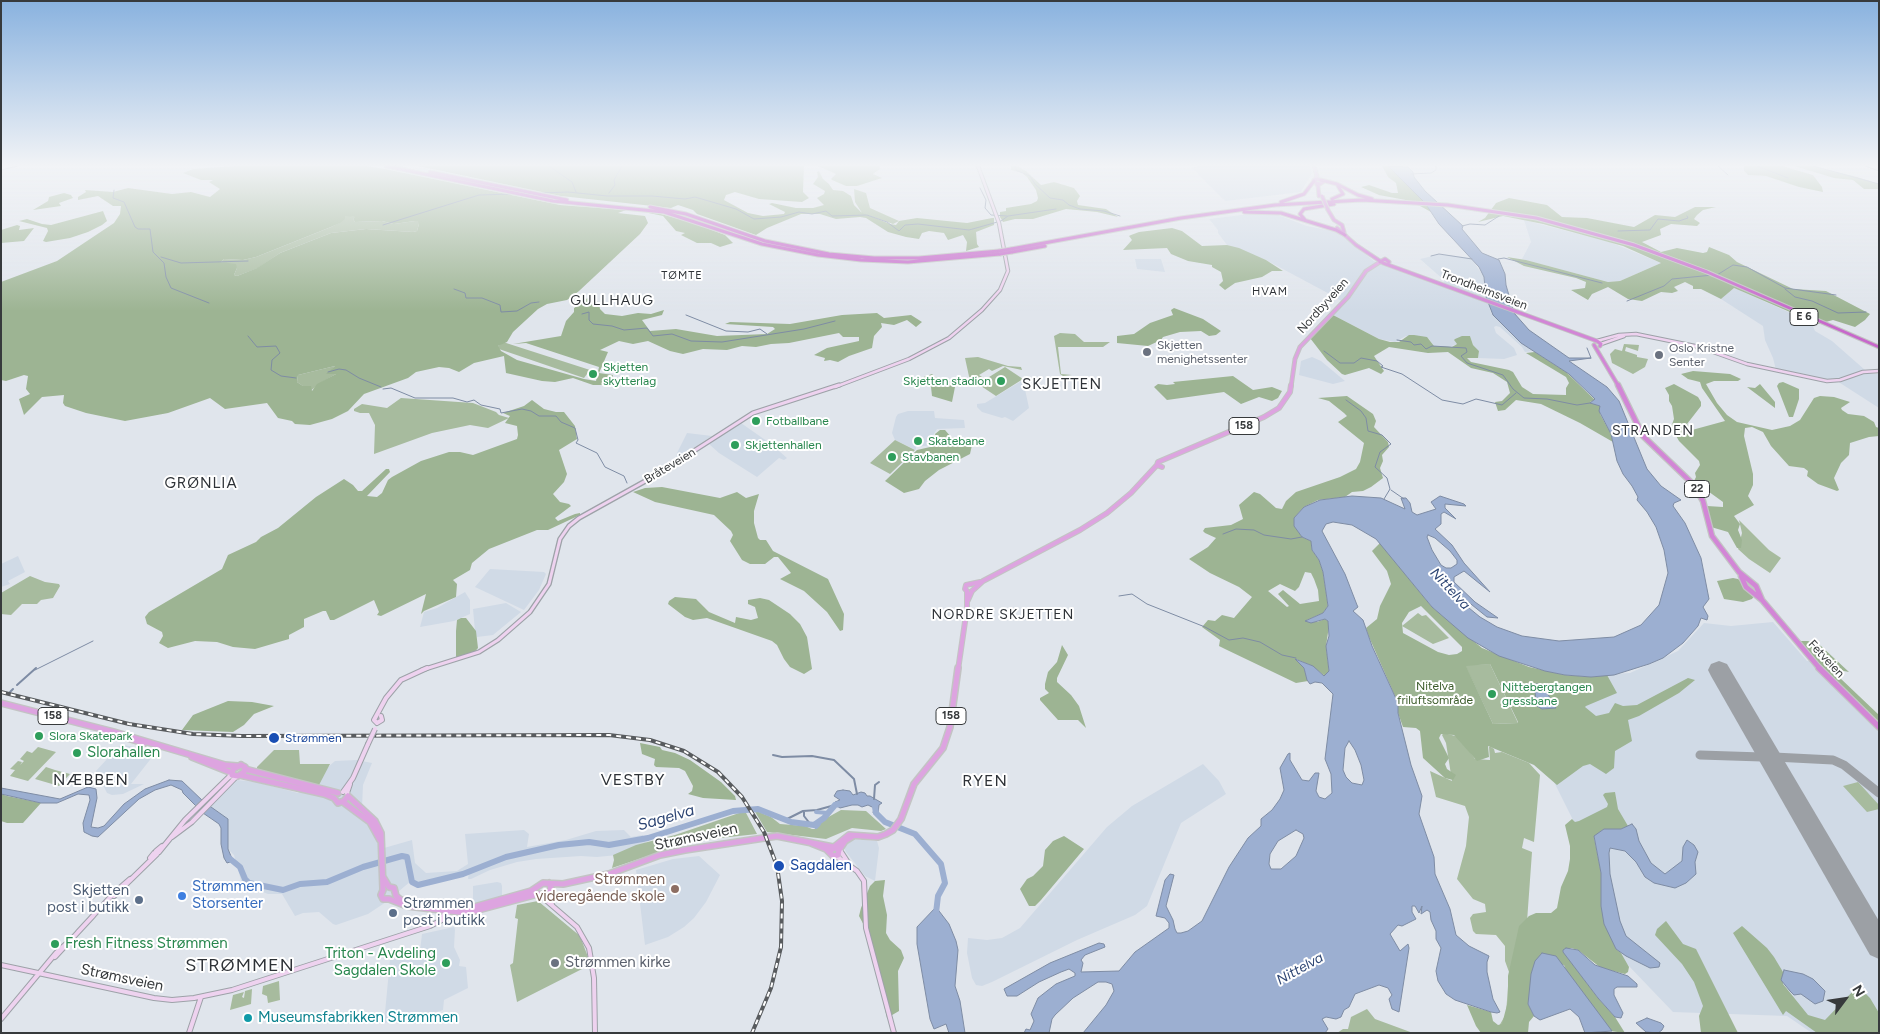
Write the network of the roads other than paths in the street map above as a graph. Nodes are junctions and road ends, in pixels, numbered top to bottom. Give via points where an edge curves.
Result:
1 (671, 214) edge
2 (684, 214) edge
3 (996, 214) edge
4 (1210, 214) edge
5 (1229, 214) edge
6 (1285, 214) edge
7 (1301, 214) edge
8 (1328, 214) edge
9 (1330, 214) edge
10 (1501, 214) edge
11 (1333, 218) junction
12 (1339, 223) junction
13 (1318, 226) junction
14 (1334, 226) junction
15 (1342, 227) junction
16 (1347, 236) junction
17 (1011, 250) junction
18 (999, 252) junction
19 (1370, 255) junction
20 (1384, 262) junction
21 (1374, 266) junction
22 (1364, 274) junction
23 (1644, 336) junction
24 (1594, 343) junction
25 (1601, 345) junction
26 (1879, 348) edge
27 (1600, 355) junction
28 (1879, 371) edge
29 (1171, 457) joint
30 (1161, 463) joint
31 (1152, 472) joint
32 (2, 703) edge
33 (1879, 727) edge
34 (188, 755) junction
35 (242, 767) junction
36 (235, 774) junction
37 (344, 793) junction
38 (334, 798) junction
39 (343, 802) junction
40 (381, 843) junction
41 (835, 849) junction
42 (836, 856) joint
43 (851, 866) junction
44 (383, 875) junction
45 (549, 883) junction
46 (563, 884) junction
47 (390, 887) junction
48 (538, 887) junction
49 (383, 890) junction
50 (549, 891) junction
51 (394, 893) junction
52 (540, 895) junction
53 (389, 899) junction
54 (552, 905) junction
55 (448, 910) junction
56 (1, 965) edge
57 (38, 973) junction
58 (200, 997) junction
59 (1, 1019) edge
60 (189, 1033) edge
61 (595, 1033) edge
62 (894, 1033) edge

1 - 18 highway, E 6 via 762,244 861,260 908,262
2 - 18 highway, E 6 via 758,239 829,254 914,258
3 - 37 main road, Bråteveien, bridge via 1007,258 1007,274 989,304 968,323 912,357 826,390 750,414 653,476 579,518 563,534 548,588 524,617 498,640 469,657 407,676 390,691 380,717 374,721 379,723
4 - 17 highway, E 6
5 - 17 highway, E 6
6 - 13 highway
7 - 14 highway via 1302,218 1311,222
8 - 14 highway, Trondheimsveien
9 - 11 highway, Trondheimsveien
10 - 26 highway, E 6 via 1574,230 1688,266
11 - 12 highway, Trondheimsveien
11 - 16 highway via 1344,224
12 - 14 highway
12 - 15 highway, Trondheimsveien
13 - 14 highway
13 - 16 highway
14 - 15 highway
14 - 16 highway, Trondheimsveien
15 - 16 highway, Trondheimsveien
16 - 19 highway, Trondheimsveien
16 - 20 highway, Trondheimsveien
17 - 18 highway, E 6, bridge
19 - 20 highway, Trondheimsveien
19 - 21 highway via 1376,261
20 - 21 main road, Nordbyveien / 158
20 - 22 main road, Nordbyveien / 158
20 - 24 highway, Trondheimsveien
21 - 22 main road, Nordbyveien / 158
22 - 29 main road, Nordbyveien / 158 via 1348,297 1299,349 1290,392 1279,408
23 - 24 main road via 1622,334
23 - 25 main road via 1621,337
23 - 28 main road via 1695,346 1758,366 1833,381
24 - 25 highway, Trondheimsveien
24 - 27 highway, 22
25 - 27 highway, 22
27 - 33 highway, Fetveien / 22 via 1649,443 1696,487 1712,536 1748,582 1746,588 1754,590 1815,664
29 - 30 main road, Nordbyveien / 158
30 - 31 main road, Nordbyveien / 158
31 - 41 main road, Nordbyveien / 158 via 1095,521 971,589 948,737 937,758 914,784 901,819 894,828 880,836 855,835
32 - 34 main road, 158
34 - 35 main road, 158 via 225,766
34 - 36 main road, 158
35 - 36 main road
35 - 36 main road
35 - 37 main road, 158
36 - 38 main road, 158 via 291,785
36 - 57 main road
37 - 38 main road
37 - 39 main road
37 - 40 main road, 158 via 377,823
38 - 39 main road, 158 via 336,802
39 - 40 main road, 158 via 372,824
40 - 44 main road, 158
41 - 42 main road via 832,856
41 - 43 main road, Strømsveien
41 - 46 main road, Strømsveien via 784,836 768,836 660,855 614,873
42 - 43 main road, Strømsveien
43 - 62 main road, Strømsveien via 864,883 866,928
44 - 47 main road
44 - 49 main road, 158
45 - 46 main road, Strømsveien
45 - 48 main road
45 - 50 main road
46 - 50 main road, Strømsveien
47 - 49 main road
47 - 51 main road via 394,888
48 - 52 main road
48 - 55 main road via 476,908
49 - 53 main road via 381,898
50 - 52 main road, Strømsveien
50 - 54 main road
51 - 53 main road
51 - 55 main road via 404,901
52 - 54 main road
52 - 55 main road via 476,912
53 - 55 main road via 407,906
54 - 61 main road via 580,930 590,952
55 - 58 main road, Strømsveien via 446,918 438,923 239,988
56 - 57 main road, Strømsveien
57 - 58 main road, Strømsveien via 162,1000
57 - 59 main road
58 - 60 main road

